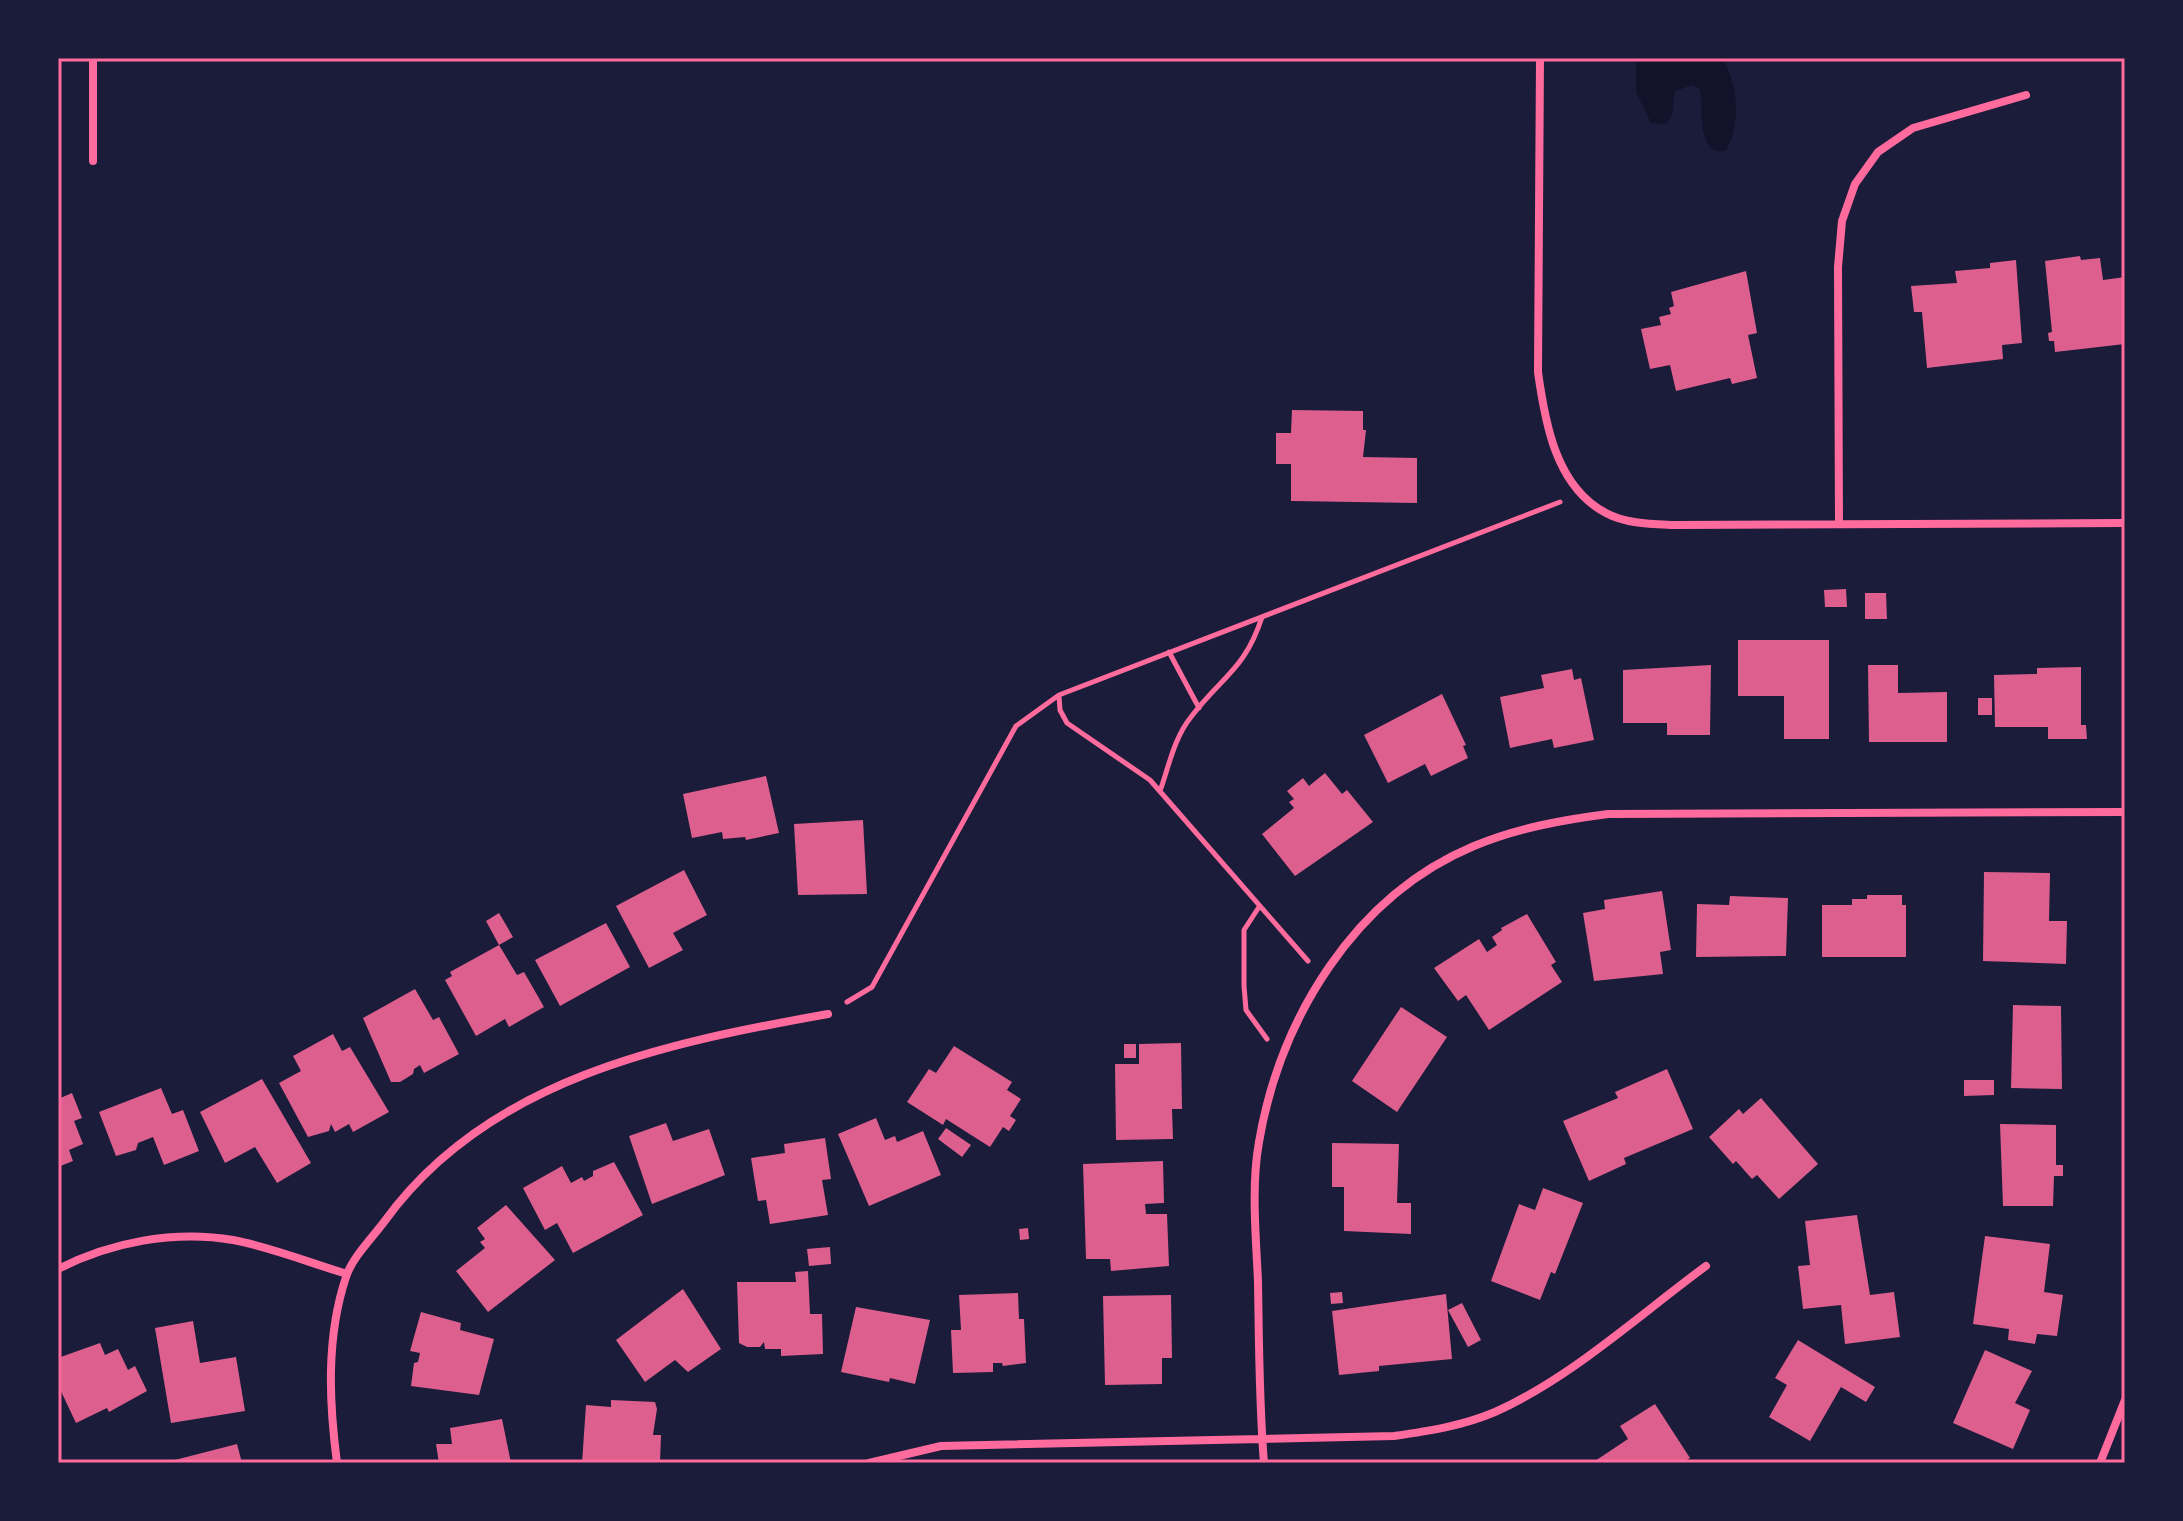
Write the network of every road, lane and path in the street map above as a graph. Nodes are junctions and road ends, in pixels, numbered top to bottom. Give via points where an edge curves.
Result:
1 (93, 58) edge
2 (1540, 58) edge
3 (2026, 95) dead end
4 (93, 161) dead end
5 (1580, 494) junction
6 (1839, 523) junction
7 (2125, 523) edge
8 (1263, 616) junction
9 (1169, 652) junction
10 (1059, 695) junction
11 (1199, 708) junction
12 (1160, 791) junction
13 (2125, 812) edge
14 (1259, 907) junction
15 (1323, 977) junction
16 (828, 1014) joint
17 (1281, 1058) junction
18 (1706, 1266) dead end
19 (58, 1269) edge
20 (347, 1274) junction
21 (2125, 1400) edge
22 (1262, 1439) junction
23 (337, 1463) edge
24 (869, 1463) edge
25 (1264, 1463) edge
26 (2100, 1463) edge

1 - 4 street
2 - 5 street via 1538,372 1543,410 1560,463
3 - 6 street via 1913,128 1878,152 1855,184 1842,221 1838,267
5 - 6 street via 1607,514 1638,523
5 - 8 path
6 - 7 street
8 - 9 path
8 - 11 path via 1247,657
9 - 10 path
9 - 11 path
10 - 12 path via 1067,723 1124,759
10 - 16 path via 1016,726 872,987
11 - 12 path via 1178,737
12 - 14 path
13 - 15 street via 1608,814 1543,823 1472,847 1411,883 1352,934
14 - 15 path
14 - 17 path via 1244,930 1246,1010
15 - 17 street
16 - 20 street via 622,1059 548,1088 470,1138 401,1198
17 - 22 street via 1258,1146
18 - 22 street via 1561,1373 1496,1411 1449,1428 1394,1436
19 - 20 street via 123,1244 172,1236 234,1240
20 - 23 street via 331,1346
21 - 26 street
22 - 24 street via 941,1446
22 - 25 street

